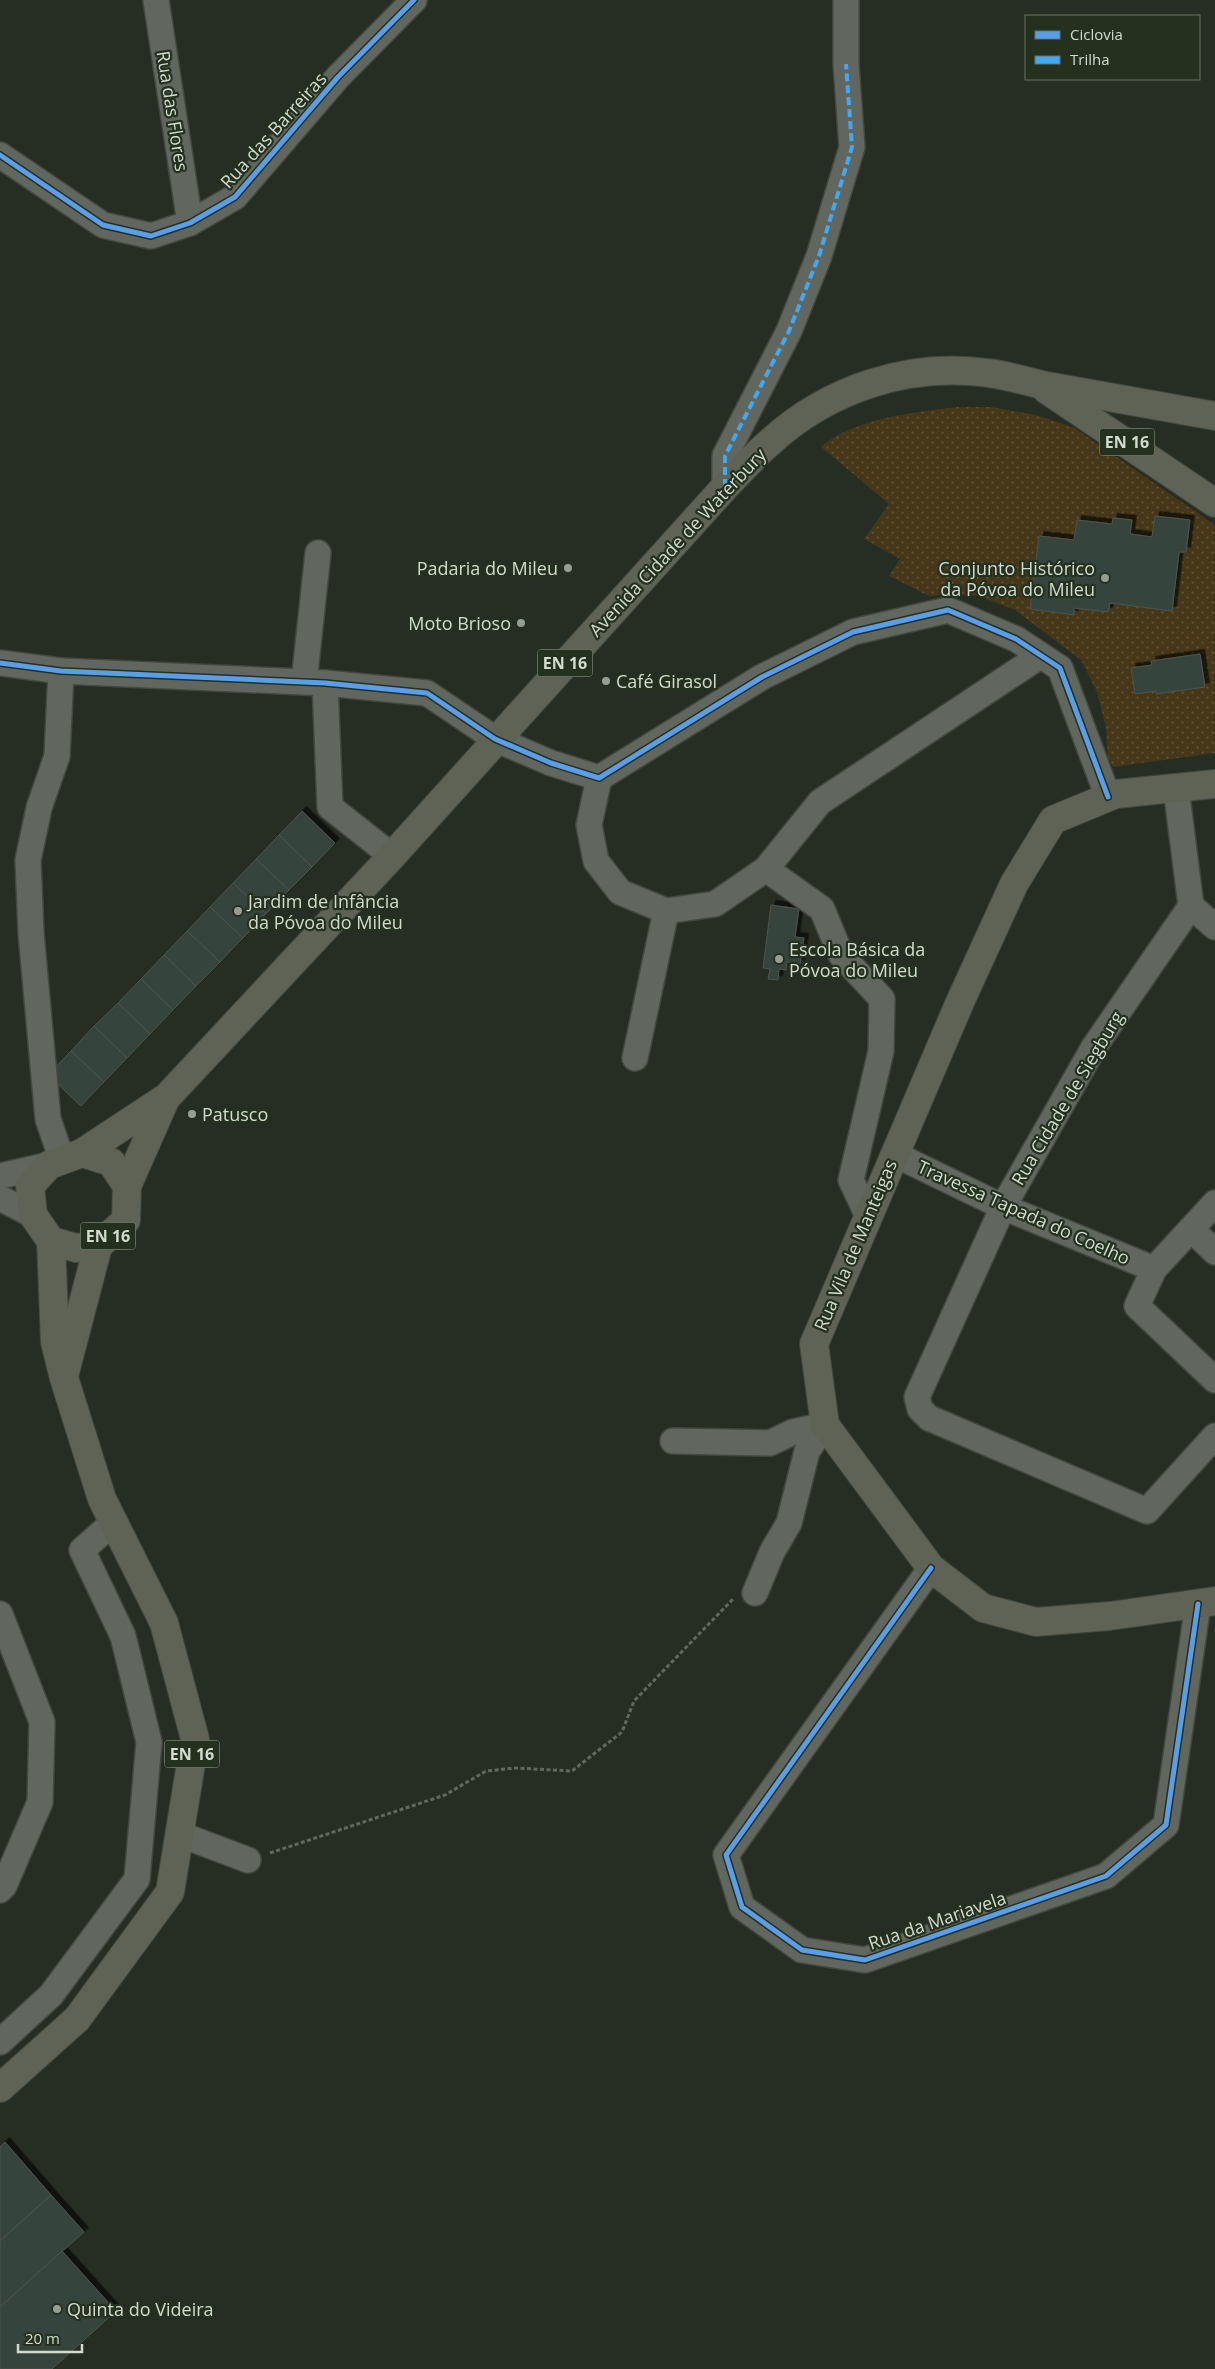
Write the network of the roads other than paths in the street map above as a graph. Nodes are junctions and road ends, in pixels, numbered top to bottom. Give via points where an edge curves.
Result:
1 (156, 0) edge
2 (414, 0) edge
3 (846, 0) edge
4 (0, 155) edge
5 (190, 223) junction
6 (1038, 384) junction
7 (1215, 416) edge
8 (725, 487) junction
9 (1215, 503) edge
10 (318, 553) dead end
11 (1040, 656) junction
12 (0, 663) edge
13 (61, 671) junction
14 (314, 682) junction
15 (495, 739) junction
16 (599, 778) junction
17 (1215, 784) edge
18 (1176, 788) junction
19 (1108, 797) junction
20 (392, 856) junction
21 (766, 869) junction
22 (1191, 906) junction
23 (666, 911) junction
24 (1215, 927) edge
25 (635, 1058) dead end
26 (167, 1097) junction
27 (894, 1154) junction
28 (64, 1159) junction
29 (0, 1176) edge
30 (127, 1186) junction
31 (0, 1198) edge
32 (1215, 1203) edge
33 (1003, 1207) junction
34 (33, 1215) junction
35 (868, 1216) junction
36 (1191, 1229) junction
37 (51, 1241) junction
38 (98, 1246) junction
39 (1215, 1252) edge
40 (1154, 1269) junction
41 (64, 1378) junction
42 (1215, 1380) edge
43 (825, 1425) junction
44 (1215, 1436) edge
45 (673, 1441) dead end
46 (114, 1522) junction
47 (931, 1568) junction
48 (748, 1592) road end
49 (1206, 1603) edge
50 (0, 1614) edge
51 (179, 1834) junction
52 (248, 1860) road end
53 (0, 1890) edge
54 (0, 2042) edge
55 (3, 2080) edge

1 - 5 street, Rua das Flores
2 - 5 street, Rua das Barreiras via 338,77 235,197
3 - 8 street via 846,64 852,147 819,256 790,331 725,456
4 - 5 street, Rua das Barreiras via 103,225 151,236
6 - 7 main road, EN 16
6 - 8 main road, Avenida Cidade de Waterbury / EN 16 via 988,373 944,370 872,382 845,392 810,413 769,443
6 - 9 main road, EN 16
8 - 15 main road, Avenida Cidade de Waterbury / EN 16
10 - 14 street
11 - 16 street via 1016,640 948,610 853,632 762,677
11 - 19 street via 1060,668
11 - 21 street via 820,802
12 - 13 street
13 - 14 street
13 - 28 street via 57,756 39,808 28,860 30,933 48,1120
14 - 15 street via 427,693
14 - 20 street via 330,807
15 - 16 street via 551,763
15 - 20 main road, Avenida Cidade de Waterbury / EN 16
16 - 23 street via 589,825 596,861 620,892
17 - 18 main road, Rua Vila de Manteigas
18 - 19 main road, Rua Vila de Manteigas
18 - 22 street
19 - 27 main road, Rua Vila de Manteigas via 1053,820 1014,884
20 - 26 main road, Avenida Cidade de Waterbury / EN 16
21 - 23 street via 715,904
21 - 35 street via 822,909 840,955 882,1000 881,1051 851,1180
22 - 24 street
22 - 33 street, Rua Cidade de Siegburg via 1094,1047
23 - 25 street
26 - 28 main road, EN 16
26 - 30 main road, EN 16
27 - 33 street, Travessa Tapada do Coelho
27 - 35 main road, Rua Vila de Manteigas
28 - 29 street
28 - 30 main road via 111,1162
28 - 34 main road, EN 16 via 30,1186
30 - 38 main road, EN 16 via 126,1220
31 - 34 street
32 - 36 street
33 - 40 street, Travessa Tapada do Coelho
33 - 44 street, Rua Cidade de Siegburg via 917,1397 920,1409 929,1418 1147,1511
34 - 37 main road, EN 16
35 - 43 main road, Rua Vila de Manteigas via 814,1344
36 - 39 street
36 - 40 street
37 - 38 main road, EN 16 via 76,1248
37 - 41 main road, EN 16 via 55,1342
38 - 41 main road, EN 16
40 - 42 street via 1137,1306
41 - 46 main road, EN 16 via 102,1499
43 - 45 street via 793,1432 770,1443
43 - 47 main road, Rua Vila de Manteigas
43 - 48 street via 807,1452 789,1523
46 - 51 main road, EN 16 via 164,1623 195,1739
46 - 54 street via 82,1550 123,1636 149,1742 137,1879 51,1995
47 - 49 main road, Rua Vila de Manteigas via 983,1608 1036,1622
47 - 49 street, Rua da Mariavela via 726,1855 742,1907 802,1950 866,1960 1106,1876 1166,1825
50 - 53 street via 42,1722 40,1802
51 - 52 street
51 - 55 main road, EN 16 via 170,1892 77,2019

